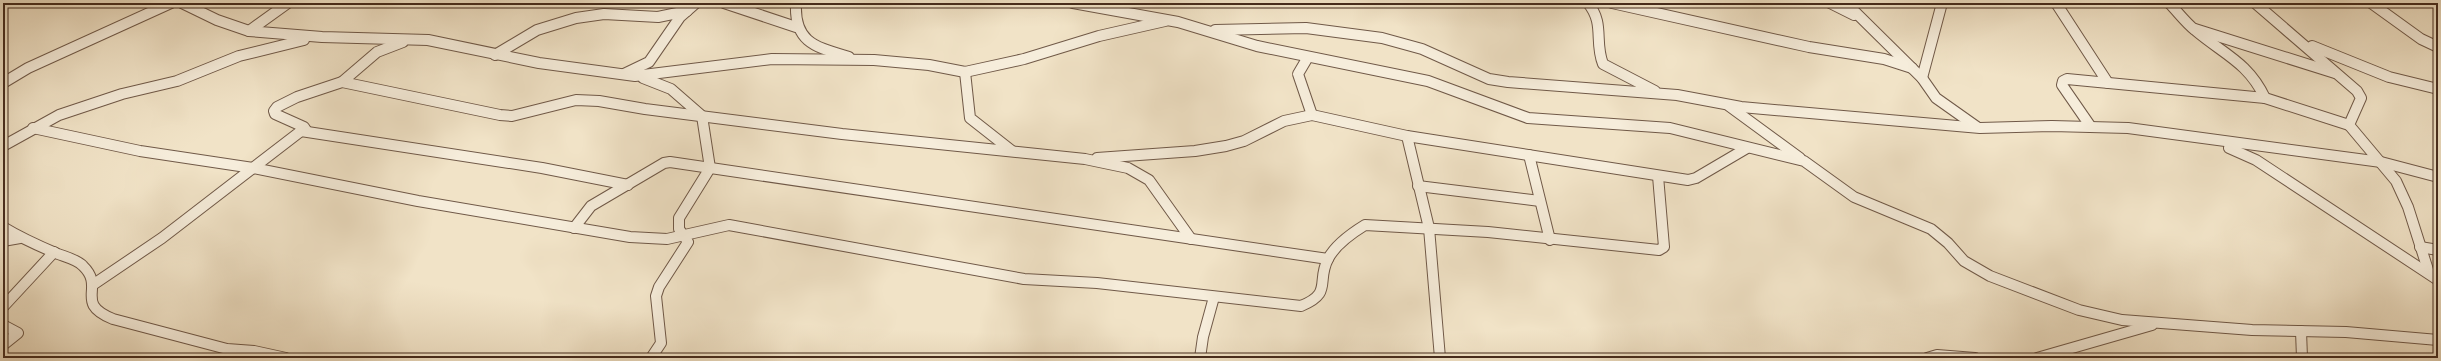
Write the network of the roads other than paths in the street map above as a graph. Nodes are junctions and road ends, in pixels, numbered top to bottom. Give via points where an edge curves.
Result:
1 (172, 3) edge
2 (182, 3) edge
3 (288, 3) edge
4 (696, 3) edge
5 (724, 3) edge
6 (796, 3) edge
7 (1072, 3) edge
8 (1588, 3) edge
9 (1612, 3) edge
10 (1830, 3) edge
11 (1846, 3) edge
12 (1942, 3) edge
13 (2056, 3) edge
14 (2169, 3) edge
15 (2255, 3) edge
16 (2371, 3) edge
17 (687, 11) junction
18 (1863, 20) junction
19 (1167, 21) junction
20 (796, 27) junction
21 (1205, 30) junction
22 (2195, 30) junction
23 (249, 31) junction
24 (322, 37) junction
25 (416, 39) junction
26 (2301, 42) junction
27 (2438, 47) edge
28 (495, 55) junction
29 (1308, 57) junction
30 (856, 60) junction
31 (1912, 68) junction
32 (965, 72) junction
33 (622, 75) junction
34 (2341, 75) junction
35 (635, 76) junction
36 (1922, 78) junction
37 (342, 82) junction
38 (3, 83) edge
39 (2108, 83) junction
40 (2438, 89) edge
41 (1661, 93) junction
42 (2265, 98) junction
43 (1725, 104) junction
44 (1312, 115) junction
45 (702, 116) junction
46 (2350, 125) junction
47 (2091, 127) junction
48 (33, 128) junction
49 (1980, 128) junction
50 (301, 131) junction
51 (1407, 136) junction
52 (2212, 142) junction
53 (3, 146) edge
54 (1747, 148) junction
55 (1013, 152) junction
56 (1529, 155) junction
57 (1085, 159) junction
58 (1804, 161) junction
59 (2381, 162) junction
60 (253, 168) junction
61 (710, 168) junction
62 (1658, 176) junction
63 (2438, 177) edge
64 (628, 185) junction
65 (1418, 186) junction
66 (1540, 201) junction
67 (3, 227) edge
68 (574, 228) junction
69 (1429, 228) junction
70 (682, 235) junction
71 (20, 238) junction
72 (1192, 239) junction
73 (1550, 240) junction
74 (3, 241) edge
75 (2420, 247) junction
76 (2438, 250) edge
77 (54, 252) junction
78 (1328, 259) junction
79 (2429, 273) junction
80 (2438, 280) edge
81 (94, 284) junction
82 (1214, 297) junction
83 (3, 307) edge
84 (2159, 323) junction
85 (3, 325) edge
86 (2301, 331) junction
87 (2438, 342) edge
88 (3, 345) edge
89 (270, 356) edge
90 (286, 358) edge
91 (651, 358) edge
92 (1200, 358) edge
93 (1440, 358) edge
94 (1927, 358) edge
95 (1975, 358) edge
96 (2037, 358) edge
97 (2302, 358) edge

1 - 38 street via 28,68
2 - 23 street via 217,20
3 - 23 street
4 - 17 street
5 - 20 street
6 - 20 street
7 - 19 street
8 - 41 street via 1598,16 1601,26 1599,56 1603,64
9 - 31 street via 1809,47 1884,59
10 - 18 street
11 - 18 street
12 - 36 street
13 - 39 street
14 - 22 street
15 - 26 street
16 - 27 street via 2421,39
17 - 28 street via 658,17 604,14 576,18 537,30
17 - 33 street via 674,24 649,62
18 - 31 street
19 - 21 street
19 - 32 street via 1099,36 1024,59
20 - 30 street via 809,43
21 - 29 street via 1258,46
21 - 41 street via 1286,28 1332,31 1402,42 1489,78 1582,89
22 - 34 street
22 - 42 street via 2245,66 2259,82
23 - 24 street
24 - 25 street
24 - 48 street via 268,47 238,56 177,81 122,94 66,112
25 - 28 street via 446,43
25 - 37 street via 378,52
26 - 34 street
26 - 40 street via 2364,69 2399,81
28 - 33 street
29 - 44 street via 1298,74
29 - 54 street via 1428,81 1528,118 1641,124 1670,128
30 - 32 street via 929,65
30 - 35 street via 772,59
31 - 36 street
32 - 55 street via 970,118
33 - 35 street
34 - 46 street via 2361,98 2360,106 2350,118
35 - 45 street via 671,89
36 - 49 street via 1936,98
37 - 45 street via 506,116 576,100 600,101
37 - 50 street via 288,101 274,111 275,114 306,130
39 - 42 street
39 - 47 street via 2063,81 2062,85
41 - 43 street
42 - 46 street
43 - 49 street
43 - 58 street
44 - 51 street
44 - 57 street via 1284,121 1244,141 1226,146 1195,151
45 - 55 street
45 - 61 street
46 - 59 street
47 - 49 street
47 - 52 street via 2149,130
48 - 53 street
48 - 60 street via 140,151
50 - 60 street
50 - 64 street via 542,168
51 - 56 street
51 - 65 street
52 - 59 street
52 - 79 street via 2242,152 2256,160
54 - 58 street
54 - 62 street via 1696,178 1688,180
55 - 57 street
56 - 62 street
56 - 66 street
57 - 72 street via 1128,168 1149,180
58 - 84 street via 1854,197 1931,229 1964,261 1990,276 2079,310 2122,320
59 - 63 street
59 - 75 street via 2402,193
60 - 68 street via 418,201
60 - 81 street via 162,238
61 - 64 street via 664,163
61 - 70 street via 679,218 677,224
61 - 72 street
62 - 73 street via 1664,247 1659,250
64 - 68 street via 591,206
65 - 66 street
65 - 69 street
66 - 73 street
67 - 71 street
68 - 70 street via 656,240
69 - 73 street
69 - 78 street via 1365,225 1356,230
69 - 93 street
70 - 82 street via 729,225 1024,278 1097,283
70 - 91 street via 688,242 686,249 658,287 656,296 661,343
71 - 74 street
71 - 77 street
72 - 78 street
75 - 76 street
75 - 79 street
77 - 81 street via 82,264 89,271
77 - 83 street
78 - 82 street via 1323,288 1318,297 1302,306
79 - 80 street
81 - 89 street via 92,306 98,313 227,349
82 - 92 street
84 - 86 street
84 - 96 street
85 - 88 street via 16,330 18,334
86 - 87 street
86 - 97 street
89 - 90 street
94 - 95 street via 1937,355

